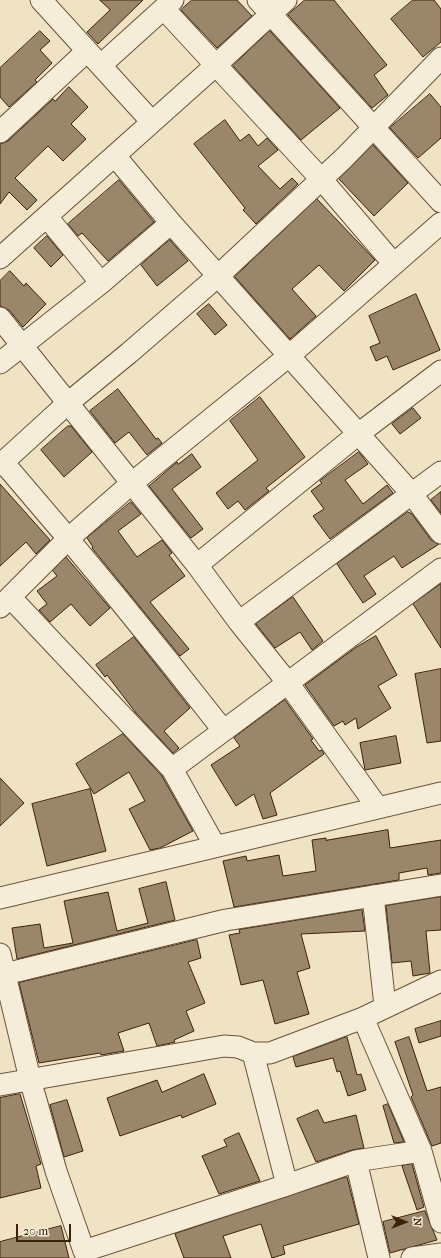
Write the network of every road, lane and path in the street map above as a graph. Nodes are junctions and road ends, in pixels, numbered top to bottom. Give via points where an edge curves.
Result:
1 (43, 1) edge
2 (272, 4) edge
3 (169, 5) edge
4 (94, 58) junction
5 (441, 58) edge
6 (216, 64) junction
7 (152, 122) junction
8 (374, 127) junction
9 (0, 132) edge
10 (115, 156) junction
11 (322, 180) junction
12 (441, 202) edge
13 (47, 217) junction
14 (171, 223) junction
15 (441, 223) edge
16 (0, 258) edge
17 (393, 263) junction
18 (218, 276) junction
19 (101, 283) junction
20 (0, 318) edge
21 (22, 345) junction
22 (290, 355) junction
23 (0, 363) edge
24 (441, 371) edge
25 (68, 403) junction
26 (357, 435) junction
27 (1, 463) edge
28 (441, 472) edge
29 (132, 483) junction
30 (410, 493) junction
31 (441, 533) edge
32 (69, 538) junction
33 (197, 565) junction
34 (441, 569) edge
35 (5, 602) edge
36 (239, 622) junction
37 (288, 683) junction
38 (223, 730) junction
39 (172, 769) junction
40 (441, 793) edge
41 (378, 808) junction
42 (215, 846) junction
43 (441, 885) edge
44 (373, 896) junction
45 (0, 898) edge
46 (0, 954) edge
47 (5, 974) junction
48 (441, 981) edge
49 (385, 1006) junction
50 (363, 1018) junction
51 (252, 1053) junction
52 (30, 1079) junction
53 (0, 1085) edge
54 (421, 1150) junction
55 (356, 1161) junction
56 (287, 1185) junction
57 (440, 1215) edge
58 (80, 1254) edge
59 (441, 1254) edge
60 (380, 1258) edge
61 (412, 1258) edge

1 - 4 street
2 - 6 street
2 - 8 street
3 - 4 street
3 - 6 street
4 - 7 street
4 - 9 street
5 - 8 street
6 - 7 street
6 - 11 street
7 - 10 street
8 - 11 street
8 - 12 street
10 - 13 street
10 - 14 street
11 - 17 street
11 - 18 street
13 - 16 street
13 - 19 street
14 - 18 street
14 - 19 street
15 - 17 street
17 - 22 street
18 - 22 street
18 - 25 street
19 - 21 street
20 - 21 street
21 - 23 street
21 - 25 street
22 - 26 street
22 - 29 street
24 - 26 street
25 - 27 street
25 - 29 street
26 - 30 street
26 - 33 street
27 - 32 street
28 - 30 street
29 - 32 street
29 - 33 street
30 - 31 street
30 - 36 street
32 - 35 street
32 - 38 street
33 - 36 street
34 - 37 street
35 - 39 street
36 - 37 street
37 - 38 street
37 - 41 street
38 - 39 street
39 - 42 street
40 - 41 street
41 - 42 street
42 - 45 street
43 - 44 street
44 - 47 street via 226,920
44 - 49 street
46 - 47 street
47 - 52 street
48 - 49 street
49 - 50 street
50 - 51 street via 270,1053
50 - 54 street
51 - 52 street via 238,1047 224,1046
51 - 56 street
52 - 53 street
52 - 58 street
54 - 55 street
54 - 57 street
55 - 56 street
55 - 60 street
56 - 58 street
59 - 61 street

